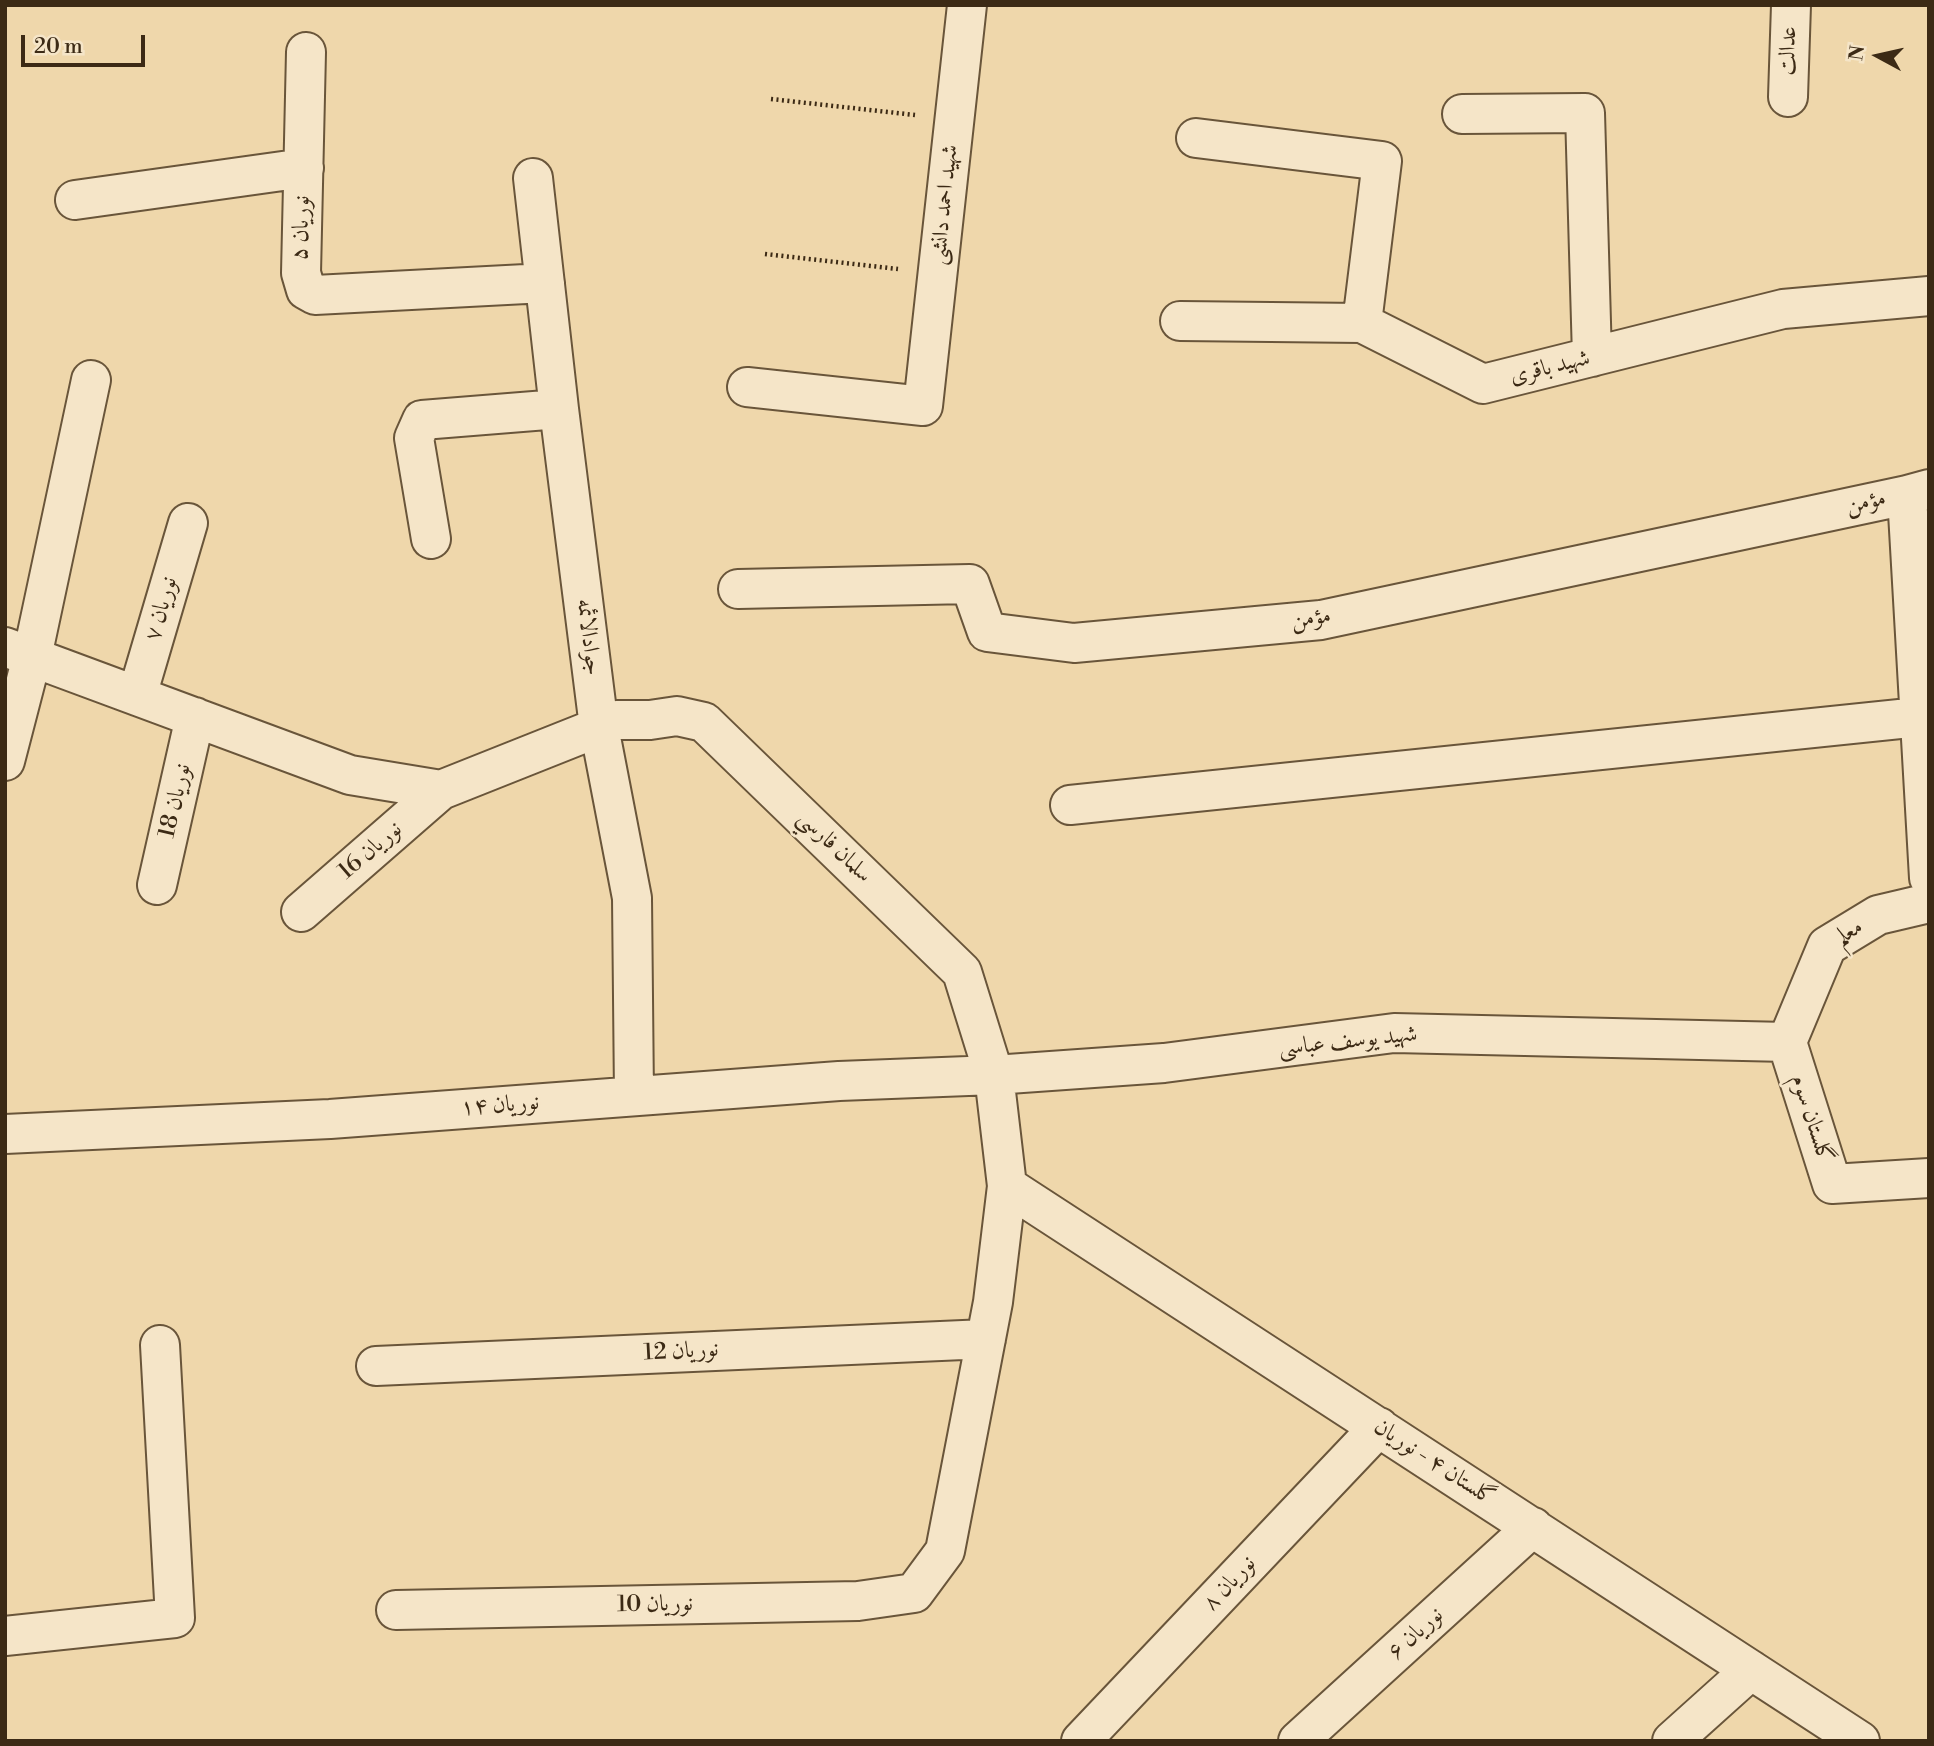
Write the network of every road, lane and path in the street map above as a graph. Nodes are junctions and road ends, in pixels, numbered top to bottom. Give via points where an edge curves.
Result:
1 (967, 5) edge
2 (1791, 5) edge
3 (306, 52) dead end
4 (1788, 97) dead end
5 (771, 99) dead end
6 (1462, 114) dead end
7 (954, 119) junction
8 (1196, 138) dead end
9 (304, 168) junction
10 (533, 178) dead end
11 (75, 200) dead end
12 (765, 254) dead end
13 (937, 274) junction
14 (545, 283) junction
15 (1929, 296) edge
16 (1180, 320) dead end
17 (1362, 323) junction
18 (1592, 357) junction
19 (92, 380) dead end
20 (747, 387) dead end
21 (559, 409) junction
22 (1918, 492) edge
23 (188, 523) dead end
24 (431, 539) dead end
25 (738, 589) dead end
26 (18, 652) edge
27 (137, 696) junction
28 (195, 717) junction
29 (1919, 717) junction
30 (599, 727) junction
31 (5, 761) edge
32 (441, 790) junction
33 (1070, 805) dead end
34 (1929, 878) edge
35 (157, 885) dead end
36 (1929, 903) edge
37 (301, 912) dead end
38 (1787, 1042) junction
39 (994, 1075) junction
40 (635, 1096) junction
41 (5, 1133) edge
42 (1929, 1178) edge
43 (1007, 1186) junction
44 (986, 1339) junction
45 (160, 1345) dead end
46 (376, 1366) dead end
47 (1379, 1427) junction
48 (1533, 1527) junction
49 (914, 1593) joint
50 (396, 1610) dead end
51 (5, 1636) edge
52 (1751, 1670) junction
53 (1081, 1741) edge
54 (1298, 1741) edge
55 (1672, 1741) edge
56 (1860, 1741) edge

1 - 7 street, شهید احمد دانشی
2 - 4 street, عدالت
3 - 9 street, نوریان ۵
5 - 7 path
6 - 18 street via 1585,113
7 - 13 street, شهید احمد دانشی
8 - 17 street via 1382,161
9 - 11 street
9 - 14 street, نوریان ۵ via 301,273 306,290 315,295
10 - 14 street, جوادالائمه
12 - 13 path
13 - 20 street, شهید احمد دانشی via 923,406
14 - 21 street, جوادالائمه
15 - 18 street, شهید باقری via 1783,309
16 - 17 street, شهید باقری
17 - 18 street, شهید باقری via 1483,384
19 - 26 street
21 - 24 street via 422,420 414,438
21 - 30 street, جوادالائمه
22 - 25 street, مؤمن via 1321,620 1074,643 987,632 970,584
22 - 29 street
23 - 27 street, نوریان ۷
26 - 27 street
26 - 31 street
27 - 28 street
28 - 32 street via 350,775
28 - 35 street, نوریان 18
29 - 33 street
29 - 34 street
30 - 32 street, سلمان فارسي
30 - 39 street, سلمان فارسي via 617,720 677,716 704,722 962,972
30 - 40 street, جوادالائمه via 632,898
32 - 37 street, نوریان 16
36 - 38 street, معلم via 1878,915 1827,946
38 - 39 street, شهید یوسف عباسی via 1394,1033 1164,1063
38 - 42 street, گلستان سوم via 1832,1184
39 - 40 street, نوریان ۱۴
39 - 43 street, سلمان فارسي
40 - 41 street, نوریان ۱۴ via 330,1119
43 - 44 street, سلمان فارسي
43 - 47 street, گلستان ۴ - نوریان
44 - 46 street, نوریان 12
44 - 49 street, سلمان فارسي via 945,1551
45 - 51 street via 174,1618
47 - 48 street, گلستان ۴ - نوریان
47 - 53 street, نوریان ۸
48 - 52 street, گلستان ۴ - نوریان
48 - 54 street, نوریان ۶
49 - 50 street, نوریان 10 via 858,1601
52 - 55 street
52 - 56 street, گلستان ۴ - نوریان

